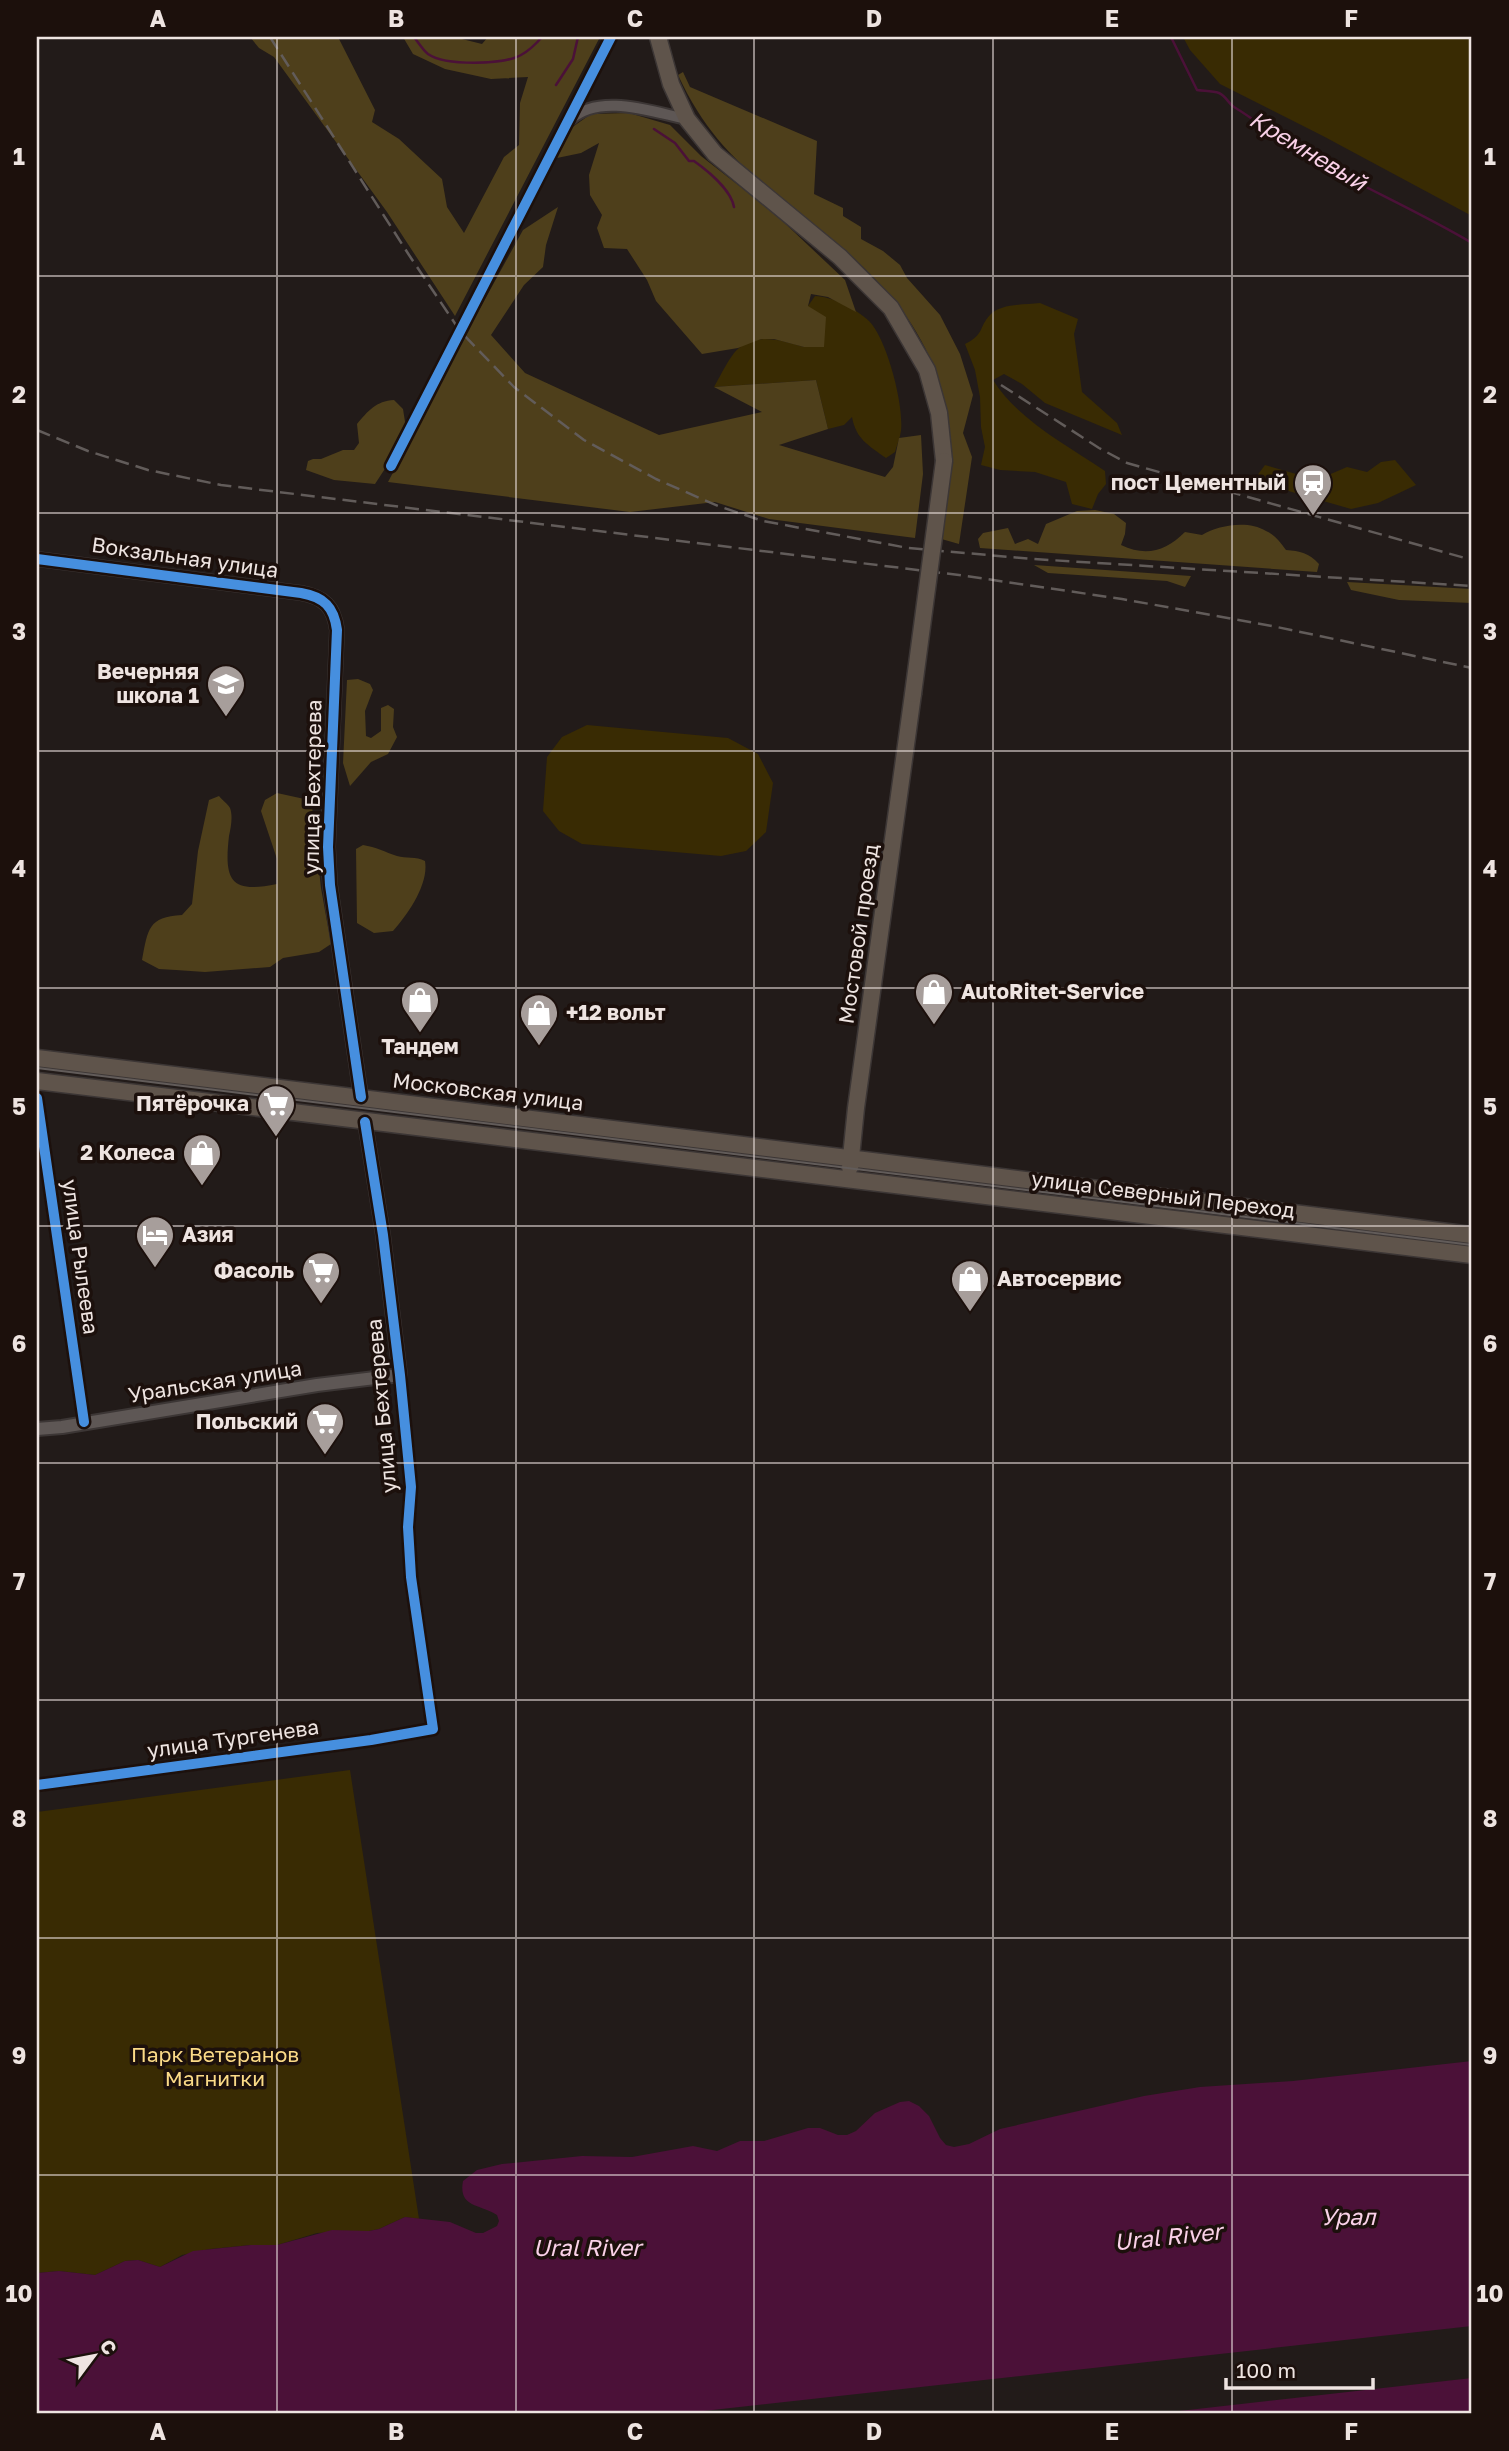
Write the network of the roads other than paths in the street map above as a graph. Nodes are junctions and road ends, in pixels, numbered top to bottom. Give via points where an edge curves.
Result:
1 (611, 37) edge
2 (658, 37) edge
3 (687, 119) junction
4 (566, 124) junction
5 (391, 466) dead end
6 (37, 559) edge
7 (327, 603) joint
8 (37, 1058) edge
9 (37, 1081) edge
10 (361, 1097) junction
11 (37, 1098) edge
12 (365, 1122) junction
13 (851, 1157) junction
14 (849, 1179) junction
15 (1472, 1235) edge
16 (1472, 1255) edge
17 (400, 1375) junction
18 (85, 1422) junction
19 (37, 1429) edge
20 (433, 1729) joint
21 (37, 1785) edge

1 - 4 street
2 - 3 main road, Мостовой проезд
3 - 4 street via 597,107 581,110
3 - 13 main road, Мостовой проезд, bridge via 715,154 840,257 891,308 927,370 939,413 944,461
4 - 5 street
6 - 7 street, Вокзальная улица via 301,593
7 - 10 street, улица Бехтерева via 337,630 330,885
8 - 10 main road, Московская улица
9 - 12 main road, Московская улица
10 - 12 main road, улица Бехтерева
10 - 13 main road, Московская улица
11 - 18 street, улица Рылеева
12 - 14 main road, Московская улица
12 - 17 street, улица Бехтерева
13 - 14 main road, Мостовой проезд
13 - 15 main road, улица Северный Переход
14 - 16 main road, улица Северный Переход
17 - 18 street, Уральская улица
17 - 20 street, улица Бехтерева via 411,1487 411,1577
18 - 19 street, Уральская улица
20 - 21 street, улица Тургенева

